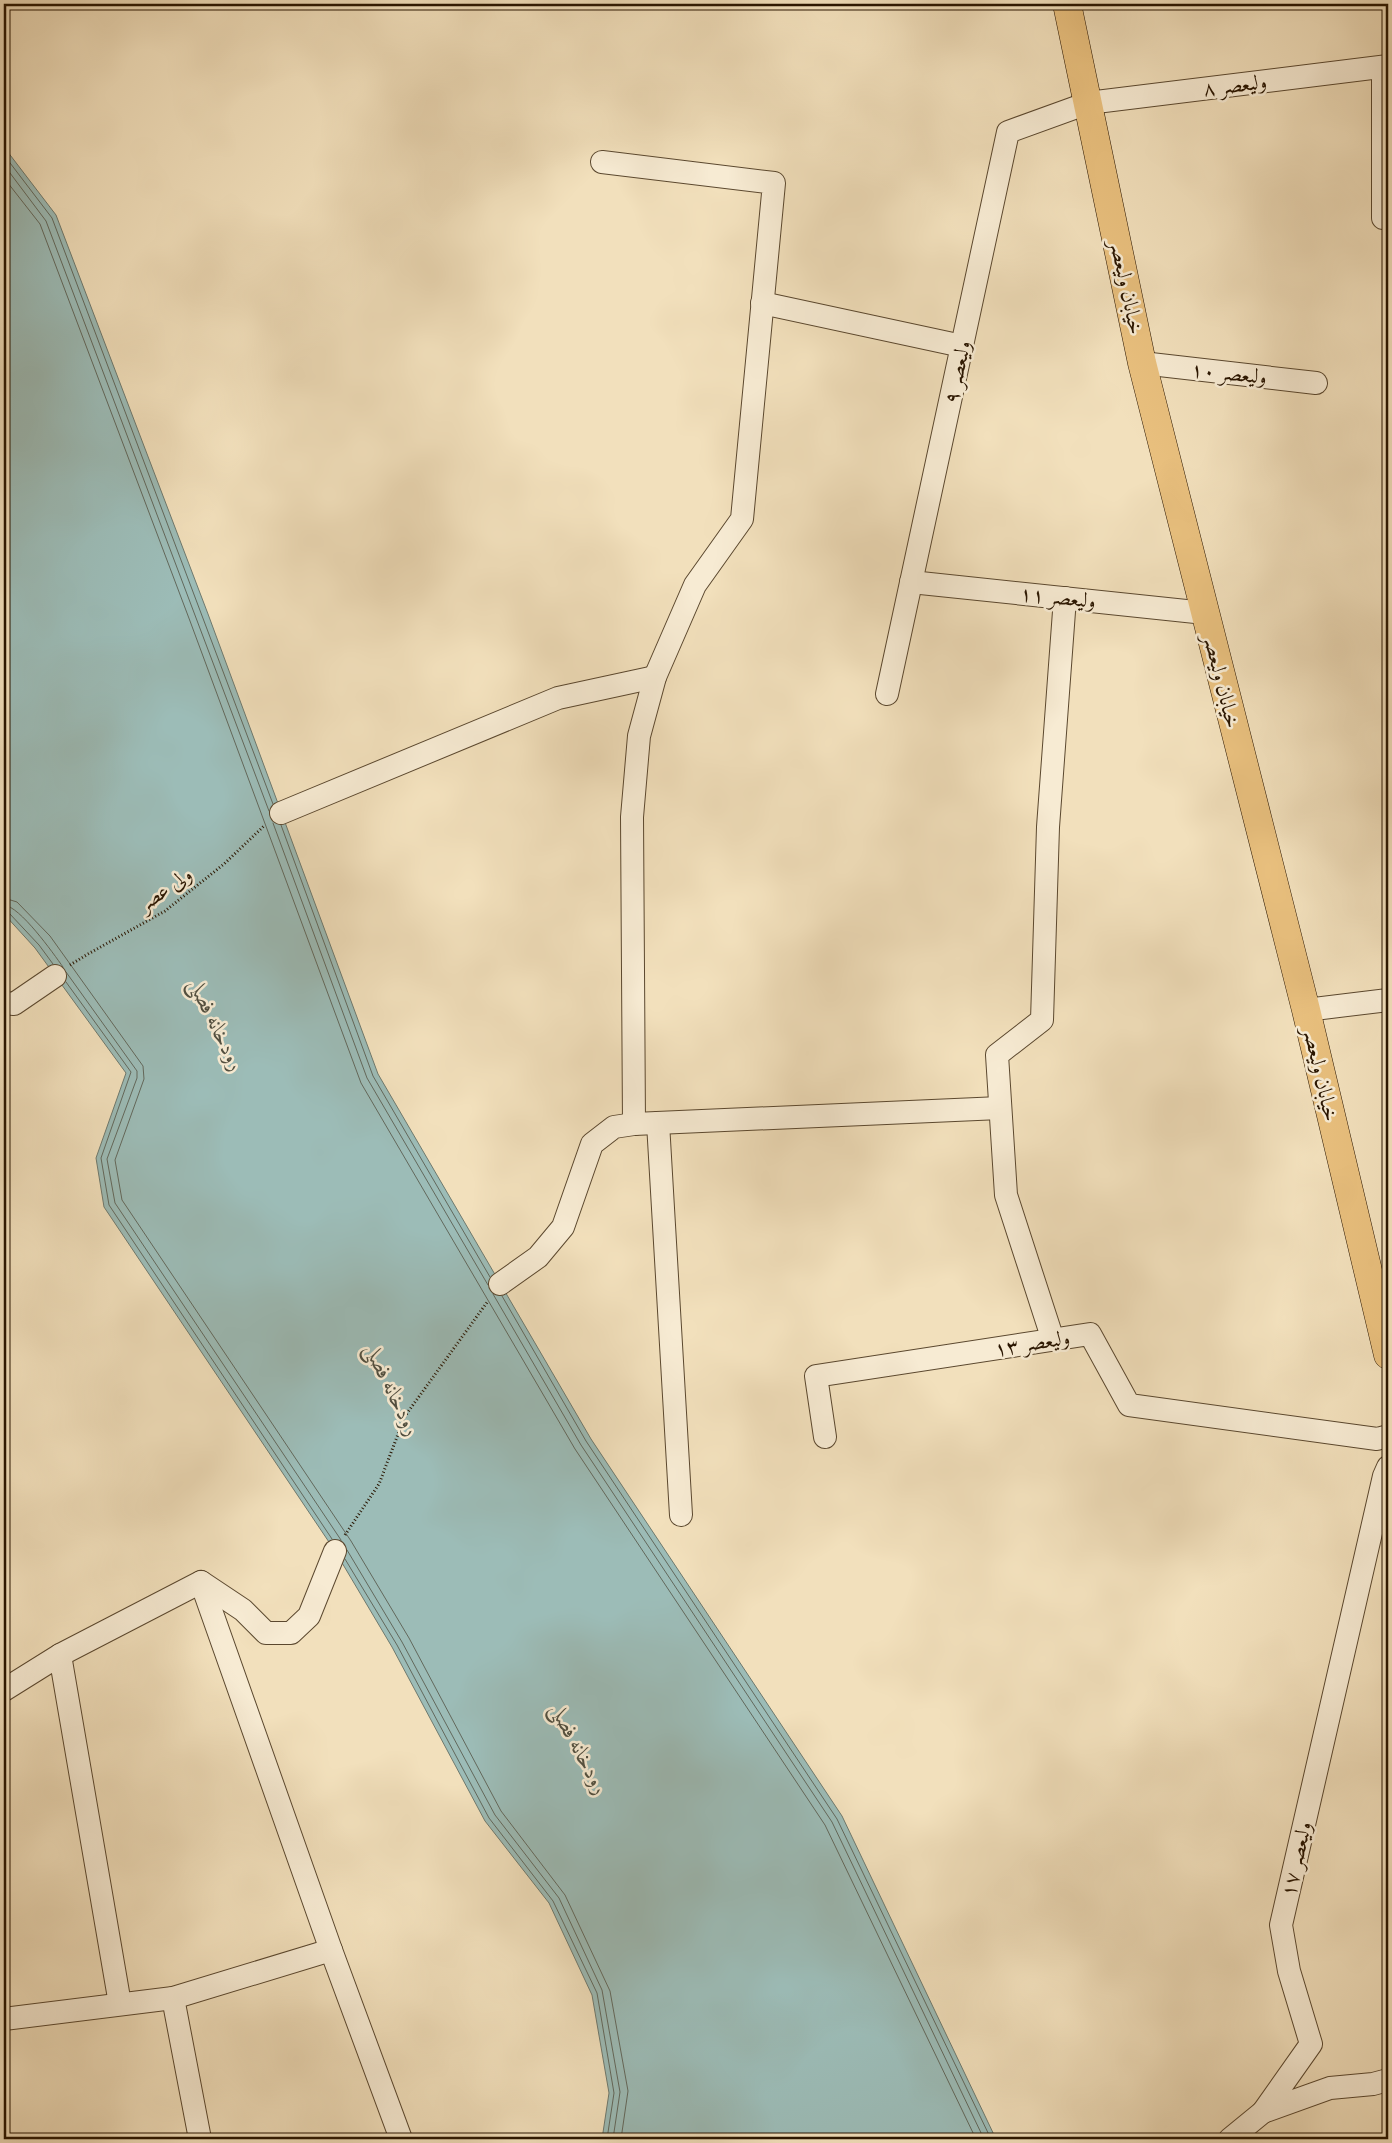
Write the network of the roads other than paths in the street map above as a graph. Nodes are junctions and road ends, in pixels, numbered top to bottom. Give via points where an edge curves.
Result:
1 (1067, 4) edge
2 (1385, 67) edge
3 (1088, 103) junction
4 (602, 162) dead end
5 (1388, 218) edge
6 (762, 304) junction
7 (962, 346) junction
8 (1142, 363) junction
9 (1316, 383) dead end
10 (911, 582) junction
11 (1065, 598) junction
12 (1205, 613) junction
13 (655, 677) junction
14 (887, 694) dead end
15 (281, 812) road end
16 (55, 976) road end
17 (1388, 1000) edge
18 (7, 1008) edge
19 (1306, 1010) junction
20 (1000, 1108) junction
21 (658, 1123) junction
22 (634, 1124) junction
23 (500, 1284) road end
24 (1053, 1340) junction
25 (1388, 1355) edge
26 (1388, 1436) edge
27 (825, 1437) dead end
28 (1388, 1467) edge
29 (681, 1515) dead end
30 (335, 1551) road end
31 (201, 1582) junction
32 (60, 1655) junction
33 (4, 1690) edge
34 (331, 1950) junction
35 (173, 1998) junction
36 (120, 2004) junction
37 (4, 2019) edge
38 (1388, 2080) edge
39 (1263, 2112) junction
40 (200, 2139) edge
41 (401, 2139) edge
42 (1230, 2139) edge

1 - 3 main road, خیابان ولیعصر
2 - 3 street, ولیعصر ۸
2 - 5 street via 1383,218
3 - 7 street, ولیعصر ۹ via 1008,132
3 - 8 main road, خیابان ولیعصر
4 - 6 street via 774,183
6 - 7 street
6 - 13 street via 742,519 695,585
7 - 10 street, ولیعصر ۹
8 - 9 street, ولیعصر ۱۰
8 - 12 main road, خیابان ولیعصر
10 - 11 street, ولیعصر ۱۱
10 - 14 street, ولیعصر ۹
11 - 12 street, ولیعصر ۱۱
11 - 20 street via 1048,827 1042,1020 997,1055
12 - 19 main road, خیابان ولیعصر
13 - 15 street via 558,698
13 - 22 street via 639,736 632,817
16 - 18 street
17 - 19 street
19 - 25 main road, خیابان ولیعصر
20 - 21 street
20 - 24 street via 1006,1195
21 - 22 street
21 - 29 street
22 - 23 street via 614,1127 592,1144 563,1227 538,1257
24 - 26 street, ولیعصر ۱۳ via 1090,1334 1129,1405 1377,1439
24 - 27 street, ولیعصر ۱۳ via 816,1376
28 - 39 street, ولیعصر ۱۷ via 1281,1925 1289,1971 1310,2044
30 - 31 street via 309,1616 290,1633 266,1633 244,1610
31 - 32 street
31 - 34 street
32 - 33 street
32 - 36 street
34 - 35 street
34 - 41 street
35 - 36 street
35 - 40 street
36 - 37 street
38 - 39 street via 1330,2088
39 - 42 street

